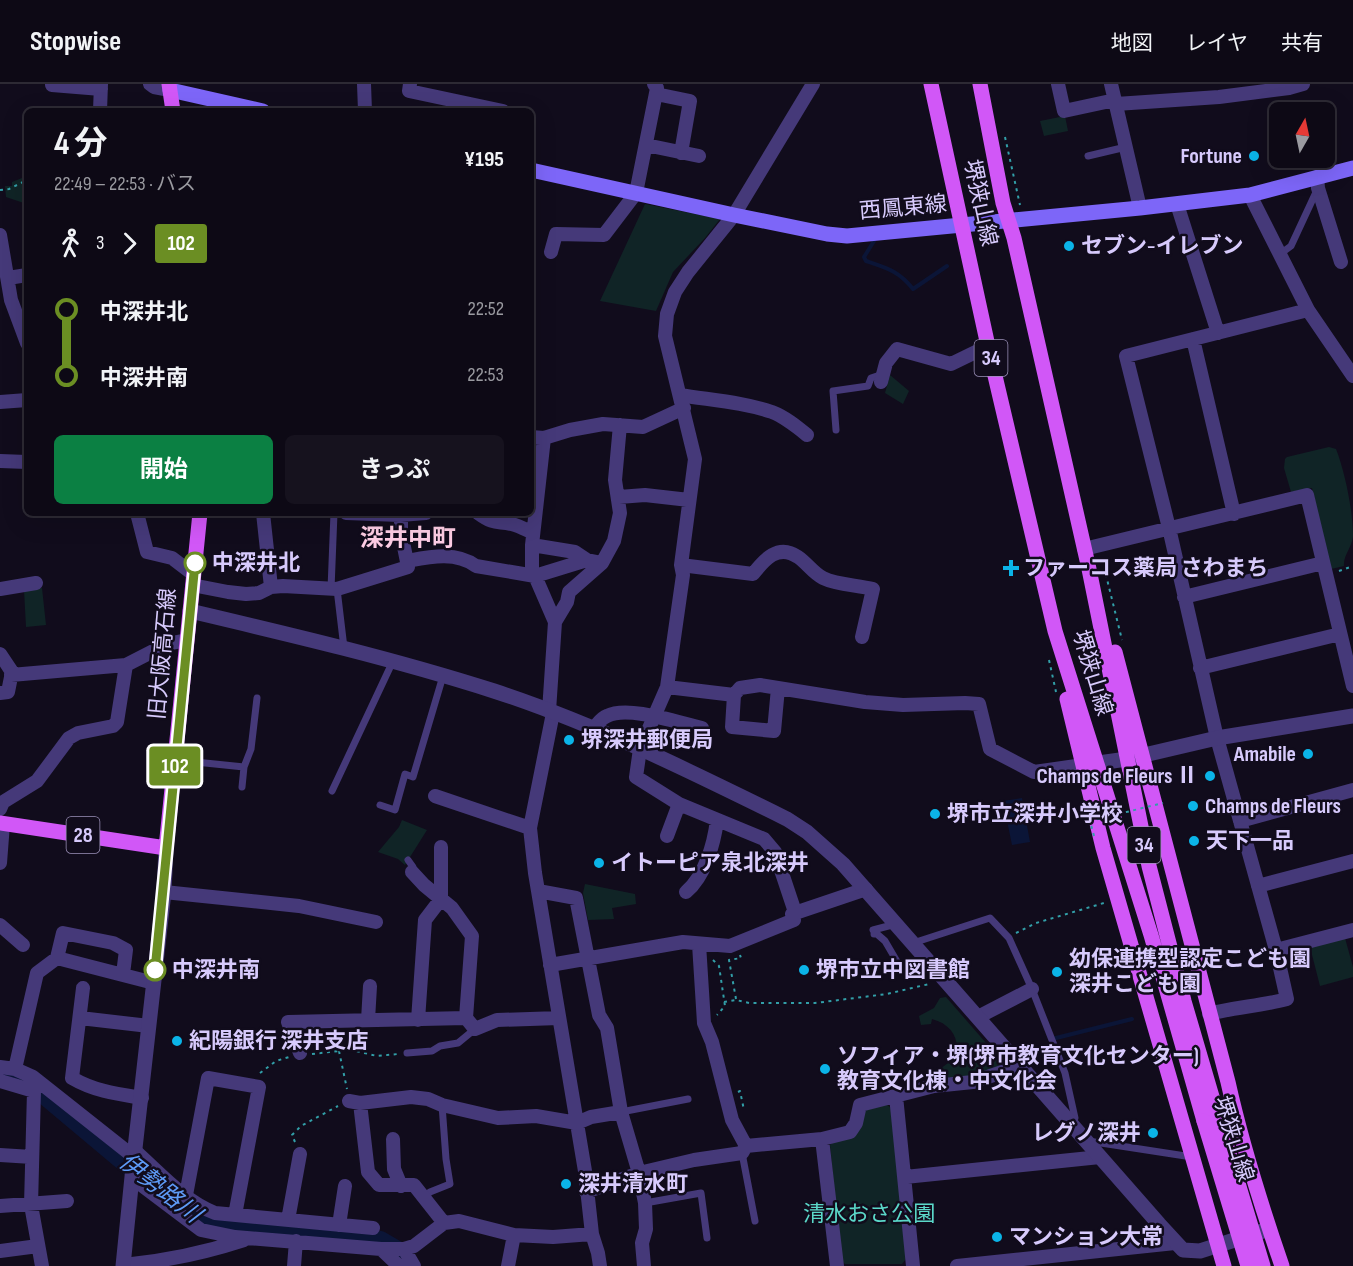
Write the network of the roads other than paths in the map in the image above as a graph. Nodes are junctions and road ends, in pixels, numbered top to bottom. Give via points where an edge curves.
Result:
1 (150, 84) edge
2 (364, 84) edge
3 (410, 84) edge
4 (813, 84) edge
5 (931, 84) edge
6 (980, 84) edge
7 (1058, 84) edge
8 (1111, 84) edge
9 (1303, 84) edge
10 (52, 86) dead end
11 (101, 86) edge
12 (169, 87) edge
13 (655, 89) edge
14 (1218, 90) edge
15 (1115, 102) junction
16 (100, 108) edge
17 (172, 108) edge
18 (251, 108) edge
19 (366, 108) edge
20 (490, 108) edge
21 (646, 145) junction
22 (1126, 147) junction
23 (681, 153) junction
24 (699, 156) dead end
25 (1088, 156) dead end
26 (1353, 168) edge
27 (534, 171) edge
28 (1318, 183) junction
29 (636, 194) junction
30 (1250, 195) junction
31 (1177, 204) junction
32 (1140, 208) junction
33 (734, 215) junction
34 (1009, 220) junction
35 (963, 225) junction
36 (0, 235) edge
37 (0, 240) edge
38 (551, 252) dead end
39 (1280, 254) junction
40 (1341, 262) dead end
41 (24, 275) edge
42 (8, 278) junction
43 (1308, 310) junction
44 (1218, 333) junction
45 (24, 335) edge
46 (1192, 339) junction
47 (988, 346) junction
48 (1353, 376) edge
49 (882, 378) joint
50 (24, 400) edge
51 (5, 402) edge
52 (682, 402) junction
53 (0, 413) edge
54 (620, 425) junction
55 (836, 430) dead end
56 (807, 435) dead end
57 (538, 437) edge
58 (0, 461) edge
59 (24, 462) edge
60 (619, 497) junction
61 (689, 500) junction
62 (534, 505) edge
63 (1234, 514) junction
64 (138, 516) edge
65 (200, 516) edge
66 (263, 516) edge
67 (334, 516) edge
68 (400, 516) edge
69 (482, 516) edge
70 (533, 516) edge
71 (1169, 528) junction
72 (532, 539) junction
73 (1084, 549) junction
74 (587, 560) junction
75 (406, 561) junction
76 (602, 563) junction
77 (1323, 563) junction
78 (681, 565) junction
79 (1089, 568) junction
80 (535, 576) junction
81 (193, 580) junction
82 (36, 583) dead end
83 (272, 587) junction
84 (0, 589) edge
85 (334, 589) junction
86 (1184, 597) junction
87 (190, 611) junction
88 (555, 622) junction
89 (1340, 634) junction
90 (862, 637) dead end
91 (187, 639) junction
92 (344, 648) junction
93 (0, 654) edge
94 (393, 661) junction
95 (126, 665) junction
96 (1200, 668) junction
97 (11, 675) junction
98 (443, 676) junction
99 (1353, 686) edge
100 (668, 687) junction
101 (778, 688) junction
102 (0, 693) edge
103 (734, 694) junction
104 (257, 698) dead end
105 (551, 712) junction
106 (654, 717) junction
107 (1353, 717) edge
108 (702, 728) dead end
109 (593, 729) junction
110 (1217, 738) junction
111 (640, 749) junction
112 (1143, 755) junction
113 (1127, 759) junction
114 (176, 760) junction
115 (1089, 764) junction
116 (244, 767) junction
117 (242, 787) dead end
118 (1353, 790) edge
119 (332, 791) dead end
120 (435, 796) dead end
121 (679, 804) junction
122 (380, 805) dead end
123 (1, 819) edge
124 (717, 820) junction
125 (1240, 821) junction
126 (531, 828) junction
127 (667, 836) dead end
128 (441, 847) dead end
129 (166, 848) junction
130 (1353, 861) edge
131 (0, 863) edge
132 (410, 866) dead end
133 (1258, 886) junction
134 (866, 889) junction
135 (538, 891) junction
136 (164, 892) junction
137 (686, 892) dead end
138 (441, 899) junction
139 (795, 912) junction
140 (376, 922) dead end
141 (896, 924) junction
142 (0, 925) edge
143 (1353, 930) edge
144 (913, 943) junction
145 (699, 944) junction
146 (22, 945) dead end
147 (1276, 951) junction
148 (57, 958) junction
149 (588, 958) junction
150 (550, 964) junction
151 (932, 965) junction
152 (123, 975) junction
153 (154, 983) junction
154 (370, 986) dead end
155 (83, 988) dead end
156 (1032, 989) junction
157 (1209, 1014) junction
158 (978, 1017) junction
159 (80, 1018) junction
160 (559, 1018) junction
161 (369, 1020) junction
162 (418, 1020) junction
163 (471, 1023) junction
164 (149, 1026) junction
165 (300, 1053) road end
166 (407, 1053) road end
167 (1020, 1066) junction
168 (0, 1067) edge
169 (15, 1069) junction
170 (0, 1081) edge
171 (896, 1096) junction
172 (142, 1098) junction
173 (688, 1099) dead end
174 (442, 1105) junction
175 (621, 1112) junction
176 (1211, 1119) junction
177 (1071, 1123) junction
178 (577, 1124) junction
179 (393, 1139) dead end
180 (822, 1139) junction
181 (1086, 1141) junction
182 (744, 1150) junction
183 (300, 1154) road end
184 (0, 1155) edge
185 (32, 1157) junction
186 (1100, 1157) junction
187 (1192, 1157) junction
188 (133, 1164) junction
189 (639, 1173) junction
190 (905, 1177) junction
191 (345, 1186) dead end
192 (401, 1186) junction
193 (586, 1192) junction
194 (186, 1195) junction
195 (424, 1197) junction
196 (67, 1201) dead end
197 (645, 1203) junction
198 (31, 1205) junction
199 (0, 1206) edge
200 (235, 1215) junction
201 (288, 1220) junction
202 (755, 1221) dead end
203 (308, 1222) junction
204 (444, 1223) junction
205 (339, 1225) junction
206 (373, 1228) dead end
207 (1269, 1229) junction
208 (592, 1234) junction
209 (513, 1235) junction
210 (252, 1238) junction
211 (707, 1238) dead end
212 (301, 1241) junction
213 (1175, 1243) junction
214 (38, 1246) junction
215 (1217, 1246) junction
216 (381, 1249) junction
217 (403, 1249) junction
218 (0, 1251) edge
219 (42, 1266) edge
220 (124, 1266) edge
221 (294, 1266) edge
222 (399, 1266) edge
223 (414, 1266) edge
224 (508, 1266) edge
225 (600, 1266) edge
226 (644, 1266) edge
227 (837, 1266) edge
228 (913, 1266) edge
229 (957, 1266) edge
230 (1224, 1266) edge
231 (1248, 1266) edge
232 (1263, 1266) edge
233 (1282, 1266) edge

1 - 12 street
2 - 19 street
3 - 20 street via 409,90
4 - 33 street
5 - 35 main road, 堺狭山線 / 34
6 - 34 main road, 堺狭山線 / 34
7 - 15 street via 1064,111
8 - 15 street
9 - 14 street via 1289,88
10 - 11 street
11 - 16 street
12 - 17 main road
12 - 18 main road
13 - 21 street
13 - 23 street via 690,101
14 - 15 street
15 - 22 street
21 - 23 street
21 - 29 street
22 - 25 lane
22 - 32 street
23 - 24 street
26 - 28 main road, 西鳳東線
27 - 29 main road, 西鳳東線
28 - 30 main road, 西鳳東線
28 - 39 lane via 1291,246
28 - 40 street
29 - 33 main road, 西鳳東線
29 - 38 street via 604,235 556,234
30 - 31 main road, 西鳳東線
30 - 39 street
31 - 32 main road, 西鳳東線
31 - 44 street
32 - 34 main road, 西鳳東線
33 - 35 main road, 西鳳東線 via 847,236
33 - 52 street via 688,272 667,314 665,336
34 - 35 main road, 西鳳東線
34 - 73 main road, 堺狭山線 / 34
35 - 47 main road, 堺狭山線 / 34
36 - 37 street
37 - 42 street
39 - 43 street
41 - 42 street
42 - 45 street via 11,300
43 - 44 street
43 - 48 street
44 - 46 street
46 - 63 street
46 - 71 street via 1126,356
47 - 49 street via 951,364 897,350 886,363
47 - 115 main road, 堺狭山線 / 34 via 1055,631 1055,648
49 - 55 lane via 871,378 868,386 833,391
50 - 51 street
51 - 53 street
52 - 54 street via 643,427
52 - 56 street via 758,408 791,422
52 - 61 street via 695,459
54 - 57 street via 603,424
54 - 60 street via 615,480
57 - 62 street
58 - 59 street
60 - 61 street via 645,495
60 - 76 street via 614,540
61 - 78 street
63 - 71 street
63 - 77 street via 1307,495
64 - 81 street via 147,552 172,558
65 - 81 main road, 旧大阪高石線
66 - 83 street
67 - 85 lane
68 - 75 street
69 - 72 street via 491,522 514,525
70 - 72 street
71 - 73 street
71 - 86 street
72 - 74 street via 575,552
72 - 80 street
73 - 79 main road, 堺狭山線 / 34
74 - 76 street
74 - 80 street
75 - 80 street via 450,557 468,560 476,566
75 - 85 street via 408,567
76 - 88 street via 569,592
77 - 86 street
77 - 89 street
78 - 90 street via 753,574 766,557 776,552 796,555 823,578 873,589
78 - 100 street via 683,575
79 - 112 main road via 1106,616
79 - 113 main road, 堺狭山線 / 34
80 - 88 street
81 - 83 street via 246,594
81 - 87 main road, 旧大阪高石線
82 - 84 street
83 - 85 street
85 - 92 lane
86 - 96 street
87 - 91 main road, 旧大阪高石線
87 - 92 street
88 - 105 street
89 - 96 street
89 - 99 street
91 - 95 street via 167,644
91 - 114 main road, 旧大阪高石線
92 - 94 street
93 - 97 street
94 - 98 street via 423,674
94 - 119 lane
95 - 97 street
95 - 123 street via 117,722 69,738 37,781 3,802
96 - 110 street
97 - 102 street via 8,692
98 - 105 street
98 - 122 lane via 414,777 405,774 395,810
100 - 103 street
100 - 106 street
101 - 103 street via 760,685 740,688
101 - 103 street via 774,731 732,727
101 - 115 street via 865,702 979,704 990,750 1034,772
104 - 116 lane via 251,749
105 - 109 street
105 - 126 street
106 - 108 street
106 - 109 street via 615,713 604,716
106 - 111 street
107 - 110 street
109 - 111 street
110 - 112 street
110 - 125 street
111 - 121 street via 636,777
111 - 134 street via 787,819 827,848
112 - 113 street
112 - 157 main road
113 - 115 street
113 - 176 main road, 堺狭山線 / 34
114 - 116 lane
114 - 129 main road, 旧大阪高石線
115 - 176 main road, 堺狭山線 / 34 via 1151,935
115 - 187 main road via 1103,848
116 - 117 lane
118 - 125 street
120 - 126 street
121 - 124 street
121 - 127 street
123 - 129 main road, 28
123 - 131 street
124 - 137 street via 715,838 696,884
124 - 139 street via 770,844
125 - 133 street
126 - 135 street
128 - 138 street
129 - 136 street
130 - 133 street
132 - 138 street
133 - 147 street
134 - 139 street
134 - 141 street
135 - 149 street via 576,898
135 - 150 street
136 - 140 street via 299,906
136 - 153 street
138 - 162 street via 425,920
138 - 163 street via 472,936
139 - 145 street via 794,920 730,946
141 - 144 street
141 - 151 lane via 873,932 885,941 902,970
142 - 146 street
143 - 147 street
144 - 151 street
144 - 156 lane via 990,918 1009,938
145 - 149 street via 683,942
145 - 182 street via 704,1023
147 - 157 street via 1287,999
148 - 152 street
148 - 152 street via 63,933 113,943 126,950
148 - 169 street via 37,973
149 - 150 street
149 - 175 street via 599,1015 607,1028
150 - 160 street
151 - 158 street
152 - 153 street
153 - 164 street
154 - 161 street
155 - 159 street
156 - 158 street
156 - 177 lane via 1070,1089 1075,1118
157 - 207 main road
158 - 167 street
159 - 164 street
159 - 172 street via 72,1078 106,1092
160 - 163 street
160 - 178 street
161 - 162 street
161 - 165 street via 288,1022
162 - 163 street
163 - 166 lane via 458,1043
164 - 172 street
167 - 171 street via 973,1082 934,1086
167 - 177 street
168 - 169 street
169 - 188 street via 33,1077
170 - 185 street via 34,1091
171 - 180 street via 860,1105 850,1132
171 - 190 street
172 - 188 street
173 - 175 lane
174 - 178 street via 498,1118 536,1116
174 - 192 street via 411,1097 355,1102 368,1172 379,1185
174 - 195 lane via 450,1184
175 - 178 street
175 - 189 street
176 - 231 main road, 堺狭山線 / 34, bridge
176 - 232 main road, 堺狭山線 / 34, bridge
177 - 181 street
178 - 193 street
179 - 192 street via 394,1169
180 - 182 street
180 - 227 street
181 - 186 street
181 - 187 lane
182 - 189 street
182 - 202 lane
183 - 201 street
184 - 185 street
185 - 198 street
186 - 190 street
186 - 213 street
187 - 215 main road
188 - 194 street
188 - 210 street via 201,1230
188 - 220 street
189 - 193 street
189 - 197 street
190 - 228 street
191 - 205 street
192 - 195 street via 414,1185
193 - 208 street
194 - 200 street via 205,1209
194 - 200 street via 208,1078 259,1087
195 - 204 street
196 - 198 street
197 - 211 lane via 700,1193
197 - 226 street
198 - 199 street
198 - 214 street
200 - 201 street
201 - 203 street
203 - 205 street
203 - 212 street
204 - 209 street via 459,1221
204 - 217 street via 414,1246
205 - 206 street
207 - 215 street
207 - 233 main road
208 - 209 street
208 - 225 street
209 - 224 street
210 - 212 street
210 - 220 street via 179,1258
212 - 216 street
212 - 221 street
213 - 215 street via 1190,1251
213 - 229 street
214 - 218 street
214 - 219 street
215 - 230 main road
216 - 217 street
216 - 222 street
217 - 223 street

